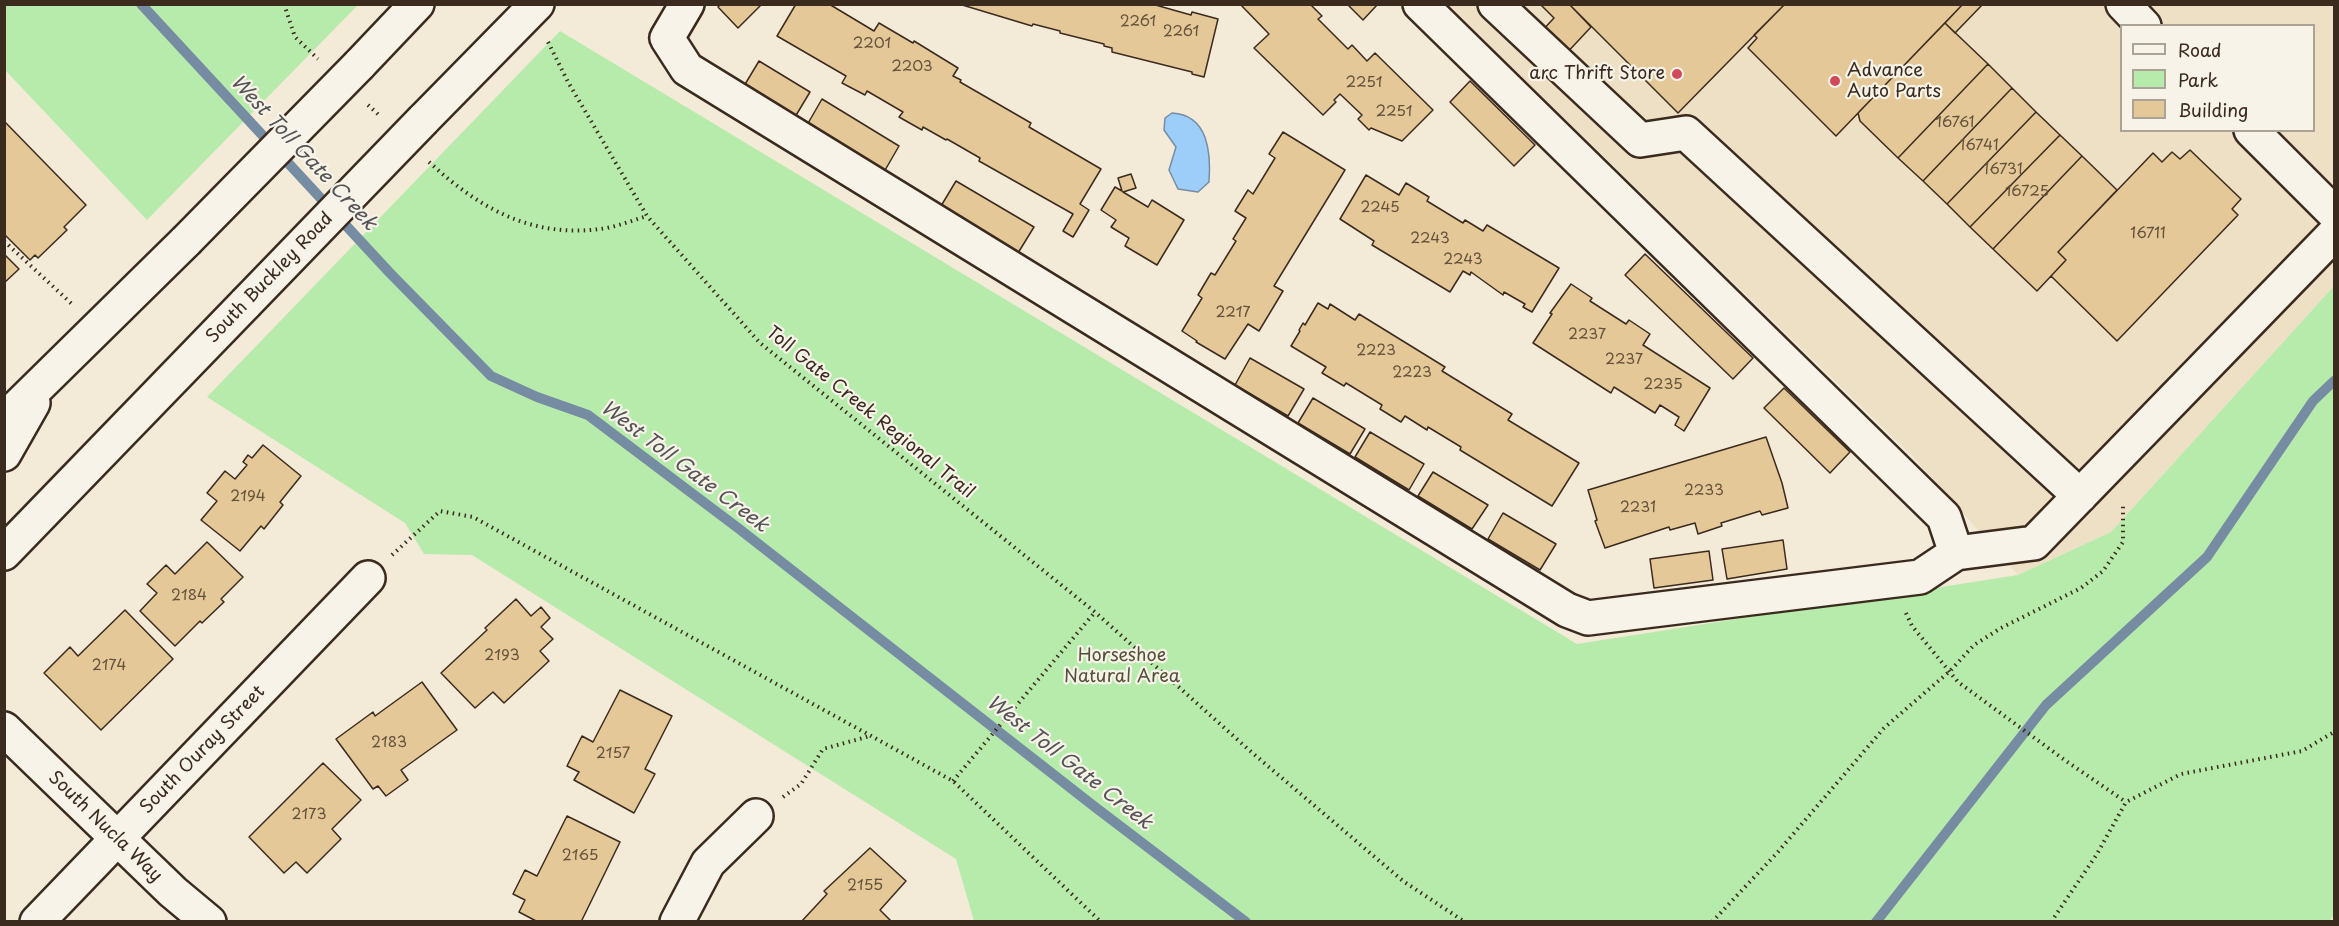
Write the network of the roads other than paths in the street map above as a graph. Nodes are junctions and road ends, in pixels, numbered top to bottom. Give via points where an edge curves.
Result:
1 (417, 4) edge
2 (687, 4) edge
3 (1420, 4) edge
4 (1495, 4) edge
5 (2123, 4) edge
6 (534, 7) edge
7 (2142, 24) edge
8 (2253, 132) edge
9 (2334, 213) edge
10 (2334, 234) edge
11 (45, 380) junction
12 (4, 420) edge
13 (4, 454) edge
14 (2079, 496) junction
15 (4, 553) edge
16 (1956, 553) junction
17 (368, 578) road end
18 (4, 729) edge
19 (756, 816) road end
20 (117, 839) junction
21 (37, 921) edge
22 (208, 921) edge
23 (677, 921) edge

1 - 11 main road, bridge
2 - 16 main road via 668,38 687,69 1567,610 1588,618 1895,581 1920,577
3 - 16 main road via 1944,517
4 - 14 main road via 1640,140 1686,133
5 - 7 main road
6 - 15 main road, South Buckley Road, bridge
8 - 9 main road
10 - 14 main road
11 - 12 main road
11 - 13 main road
14 - 16 main road via 2034,543
17 - 20 main road, South Ouray Street
18 - 20 main road, South Nucla Way
19 - 23 main road via 708,863
20 - 21 main road, South Ouray Street
20 - 22 main road, South Nucla Way

